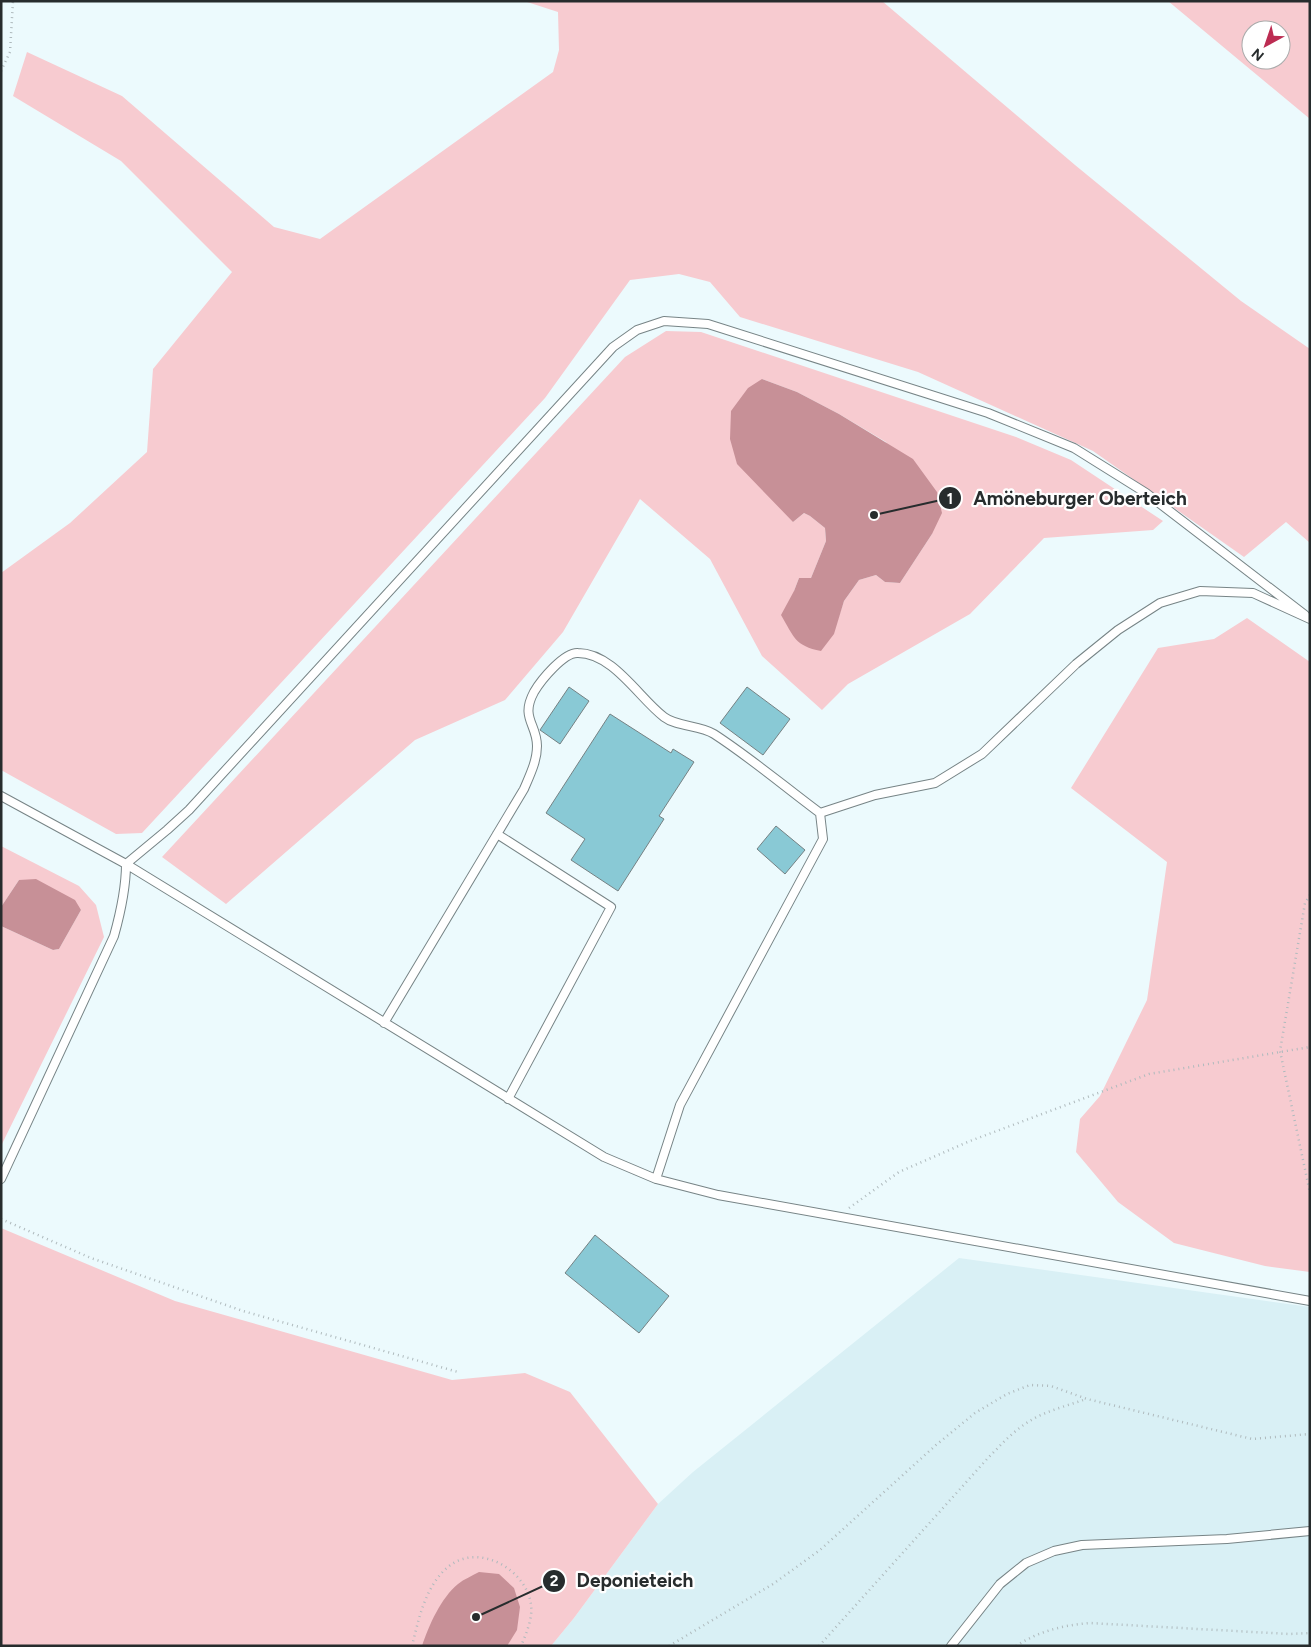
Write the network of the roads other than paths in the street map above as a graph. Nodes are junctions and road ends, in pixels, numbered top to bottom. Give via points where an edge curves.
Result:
1 (1307, 617) edge
2 (1, 796) edge
3 (820, 813) junction
4 (497, 834) junction
5 (126, 864) junction
6 (384, 1023) junction
7 (508, 1099) junction
8 (1, 1178) edge
9 (656, 1179) junction
10 (1310, 1301) edge
11 (1310, 1531) edge
12 (951, 1646) edge

1 - 3 lane via 1254,593 1200,591 1160,603 1118,630 1076,664 982,754 935,783 875,795
1 - 5 lane via 1146,493 1074,448 988,413 708,324 664,321 637,330 613,347 189,810
2 - 5 lane
3 - 4 lane via 712,733 665,718 610,665 591,654 576,652 550,671 534,692 527,712 537,745 533,769
3 - 9 lane via 823,839 680,1105
4 - 6 lane
4 - 7 lane via 611,907
5 - 6 lane
5 - 8 lane via 122,910 114,936
6 - 7 lane
7 - 9 lane via 604,1157
9 - 10 lane via 718,1195
11 - 12 lane via 1227,1539 1082,1545 1054,1550 1026,1563 1006,1578

